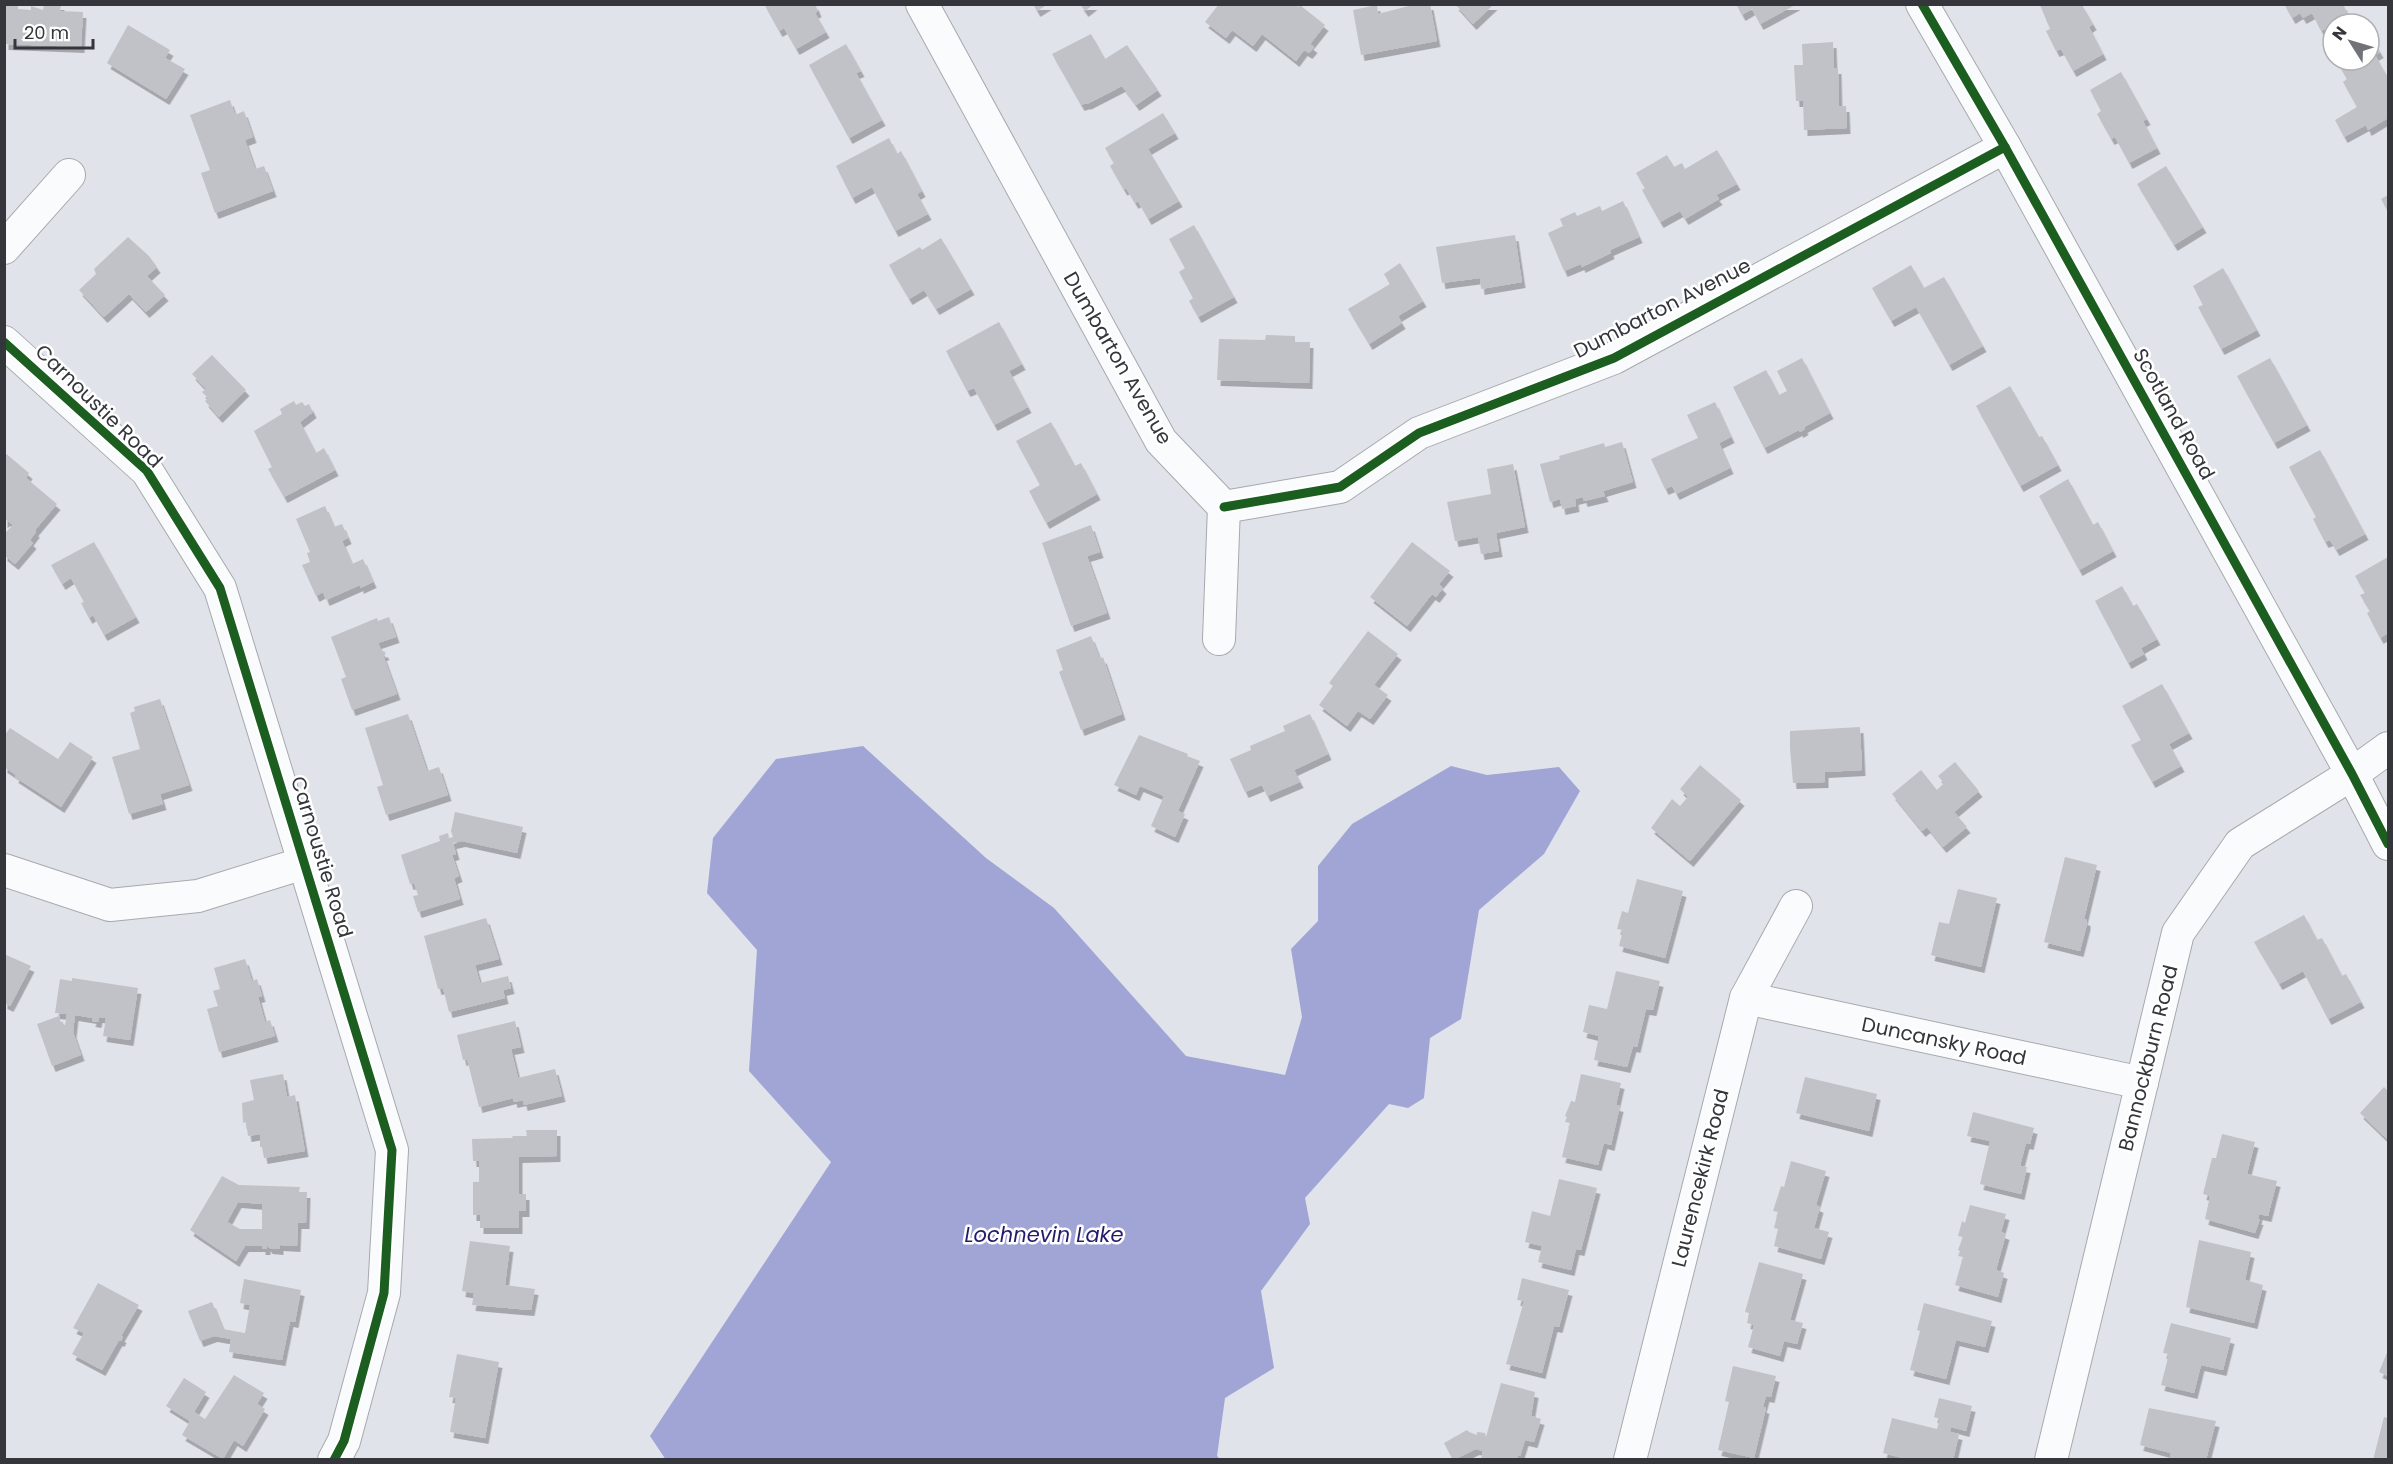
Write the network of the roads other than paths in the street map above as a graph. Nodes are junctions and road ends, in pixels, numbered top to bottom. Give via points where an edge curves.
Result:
1 (921, 4) edge
2 (1922, 4) edge
3 (2005, 147) junction
4 (69, 175) dead end
5 (4, 248) edge
6 (4, 342) edge
7 (1224, 507) junction
8 (1219, 639) dead end
9 (2388, 748) edge
10 (2352, 774) junction
11 (2388, 844) edge
12 (304, 863) junction
13 (4, 870) edge
14 (1796, 906) dead end
15 (1746, 998) junction
16 (2142, 1083) junction
17 (334, 1460) edge
18 (1630, 1460) edge
19 (2051, 1460) edge

1 - 7 street, Dumbarton Avenue via 1161,441
2 - 3 street, Scotland Road
3 - 7 street, Dumbarton Avenue via 1614,358 1419,433 1340,487
3 - 10 street, Scotland Road
4 - 5 street
6 - 12 street, Carnoustie Road via 147,471 220,588
7 - 8 street
9 - 10 street, Bannockburn Road
10 - 11 street, Scotland Road
10 - 16 street, Bannockburn Road via 2240,844 2178,933
12 - 13 street via 198,896 110,905
12 - 17 street, Carnoustie Road via 392,1150 384,1293 344,1441
14 - 15 street, Laurencekirk Road
15 - 16 street, Duncansky Road
15 - 18 street, Laurencekirk Road
16 - 19 street, Bannockburn Road

